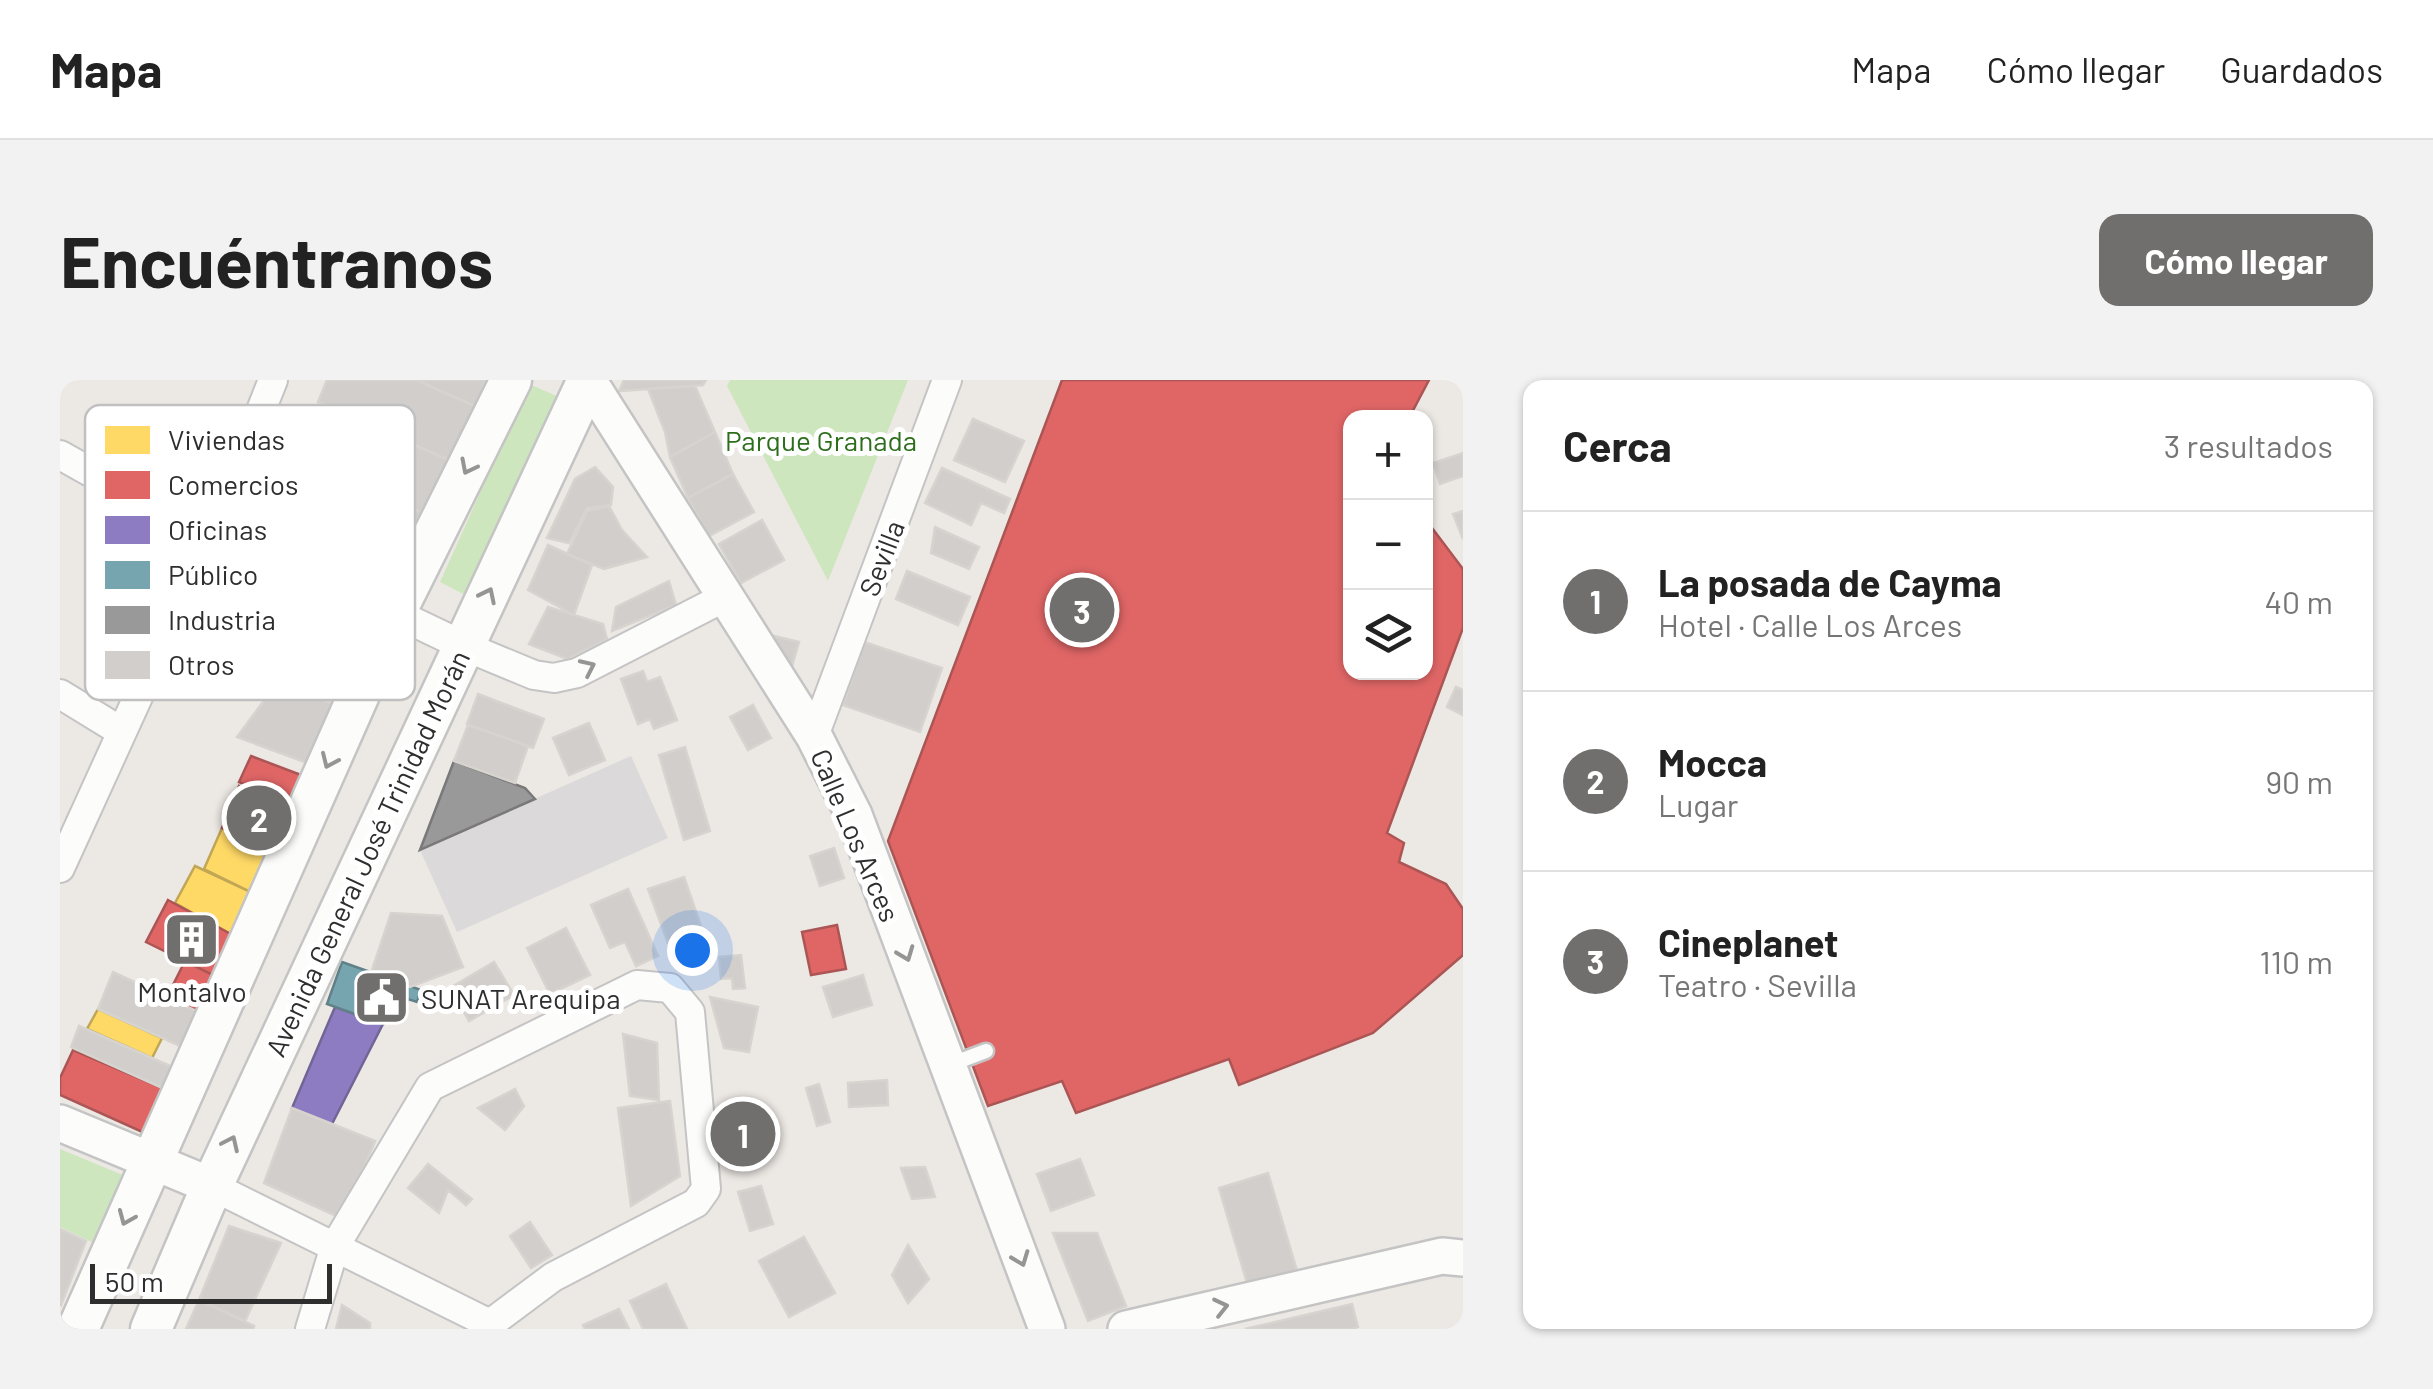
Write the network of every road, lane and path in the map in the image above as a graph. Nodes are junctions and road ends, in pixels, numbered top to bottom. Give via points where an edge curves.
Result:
1 (273, 380) edge
2 (512, 380) edge
3 (588, 380) edge
4 (947, 380) edge
5 (263, 405) edge
6 (60, 454) edge
7 (85, 468) edge
8 (415, 574) edge
9 (725, 597) junction
10 (415, 622) edge
11 (464, 646) junction
12 (60, 694) edge
13 (137, 700) edge
14 (357, 700) edge
15 (122, 732) junction
16 (814, 736) junction
17 (60, 868) edge
18 (986, 1051) dead end
19 (948, 1066) junction
20 (60, 1124) edge
21 (150, 1163) junction
22 (212, 1186) junction
23 (335, 1246) junction
24 (1463, 1258) edge
25 (489, 1327) edge
26 (78, 1329) edge
27 (151, 1329) edge
28 (310, 1329) edge
29 (1047, 1329) edge
30 (1126, 1329) edge

1 - 5 street
2 -> 8 main road
3 - 9 street, Calle Los Arces
11 -> 3 main road, Avenida General José Trinidad Morán
4 - 16 street, Sevilla
6 - 7 street
11 -> 9 street via 554,678 577,673
9 - 16 street, Calle Los Arces
10 - 11 street
22 -> 11 main road, Avenida General José Trinidad Morán
12 - 15 street
13 - 15 street
14 -> 21 main road
15 - 17 street
16 -> 19 street, Calle Los Arces via 892,900
18 - 19 lane
19 -> 29 street, Calle Los Arces
20 - 21 street
21 - 22 street
21 -> 26 main road
22 - 23 street
22 - 27 main road, Avenida General José Trinidad Morán
23 - 25 street
23 - 25 street via 430,1087 638,984 670,988 690,1012 706,1189 696,1204 553,1277
23 - 28 street
30 -> 24 street via 1442,1256

